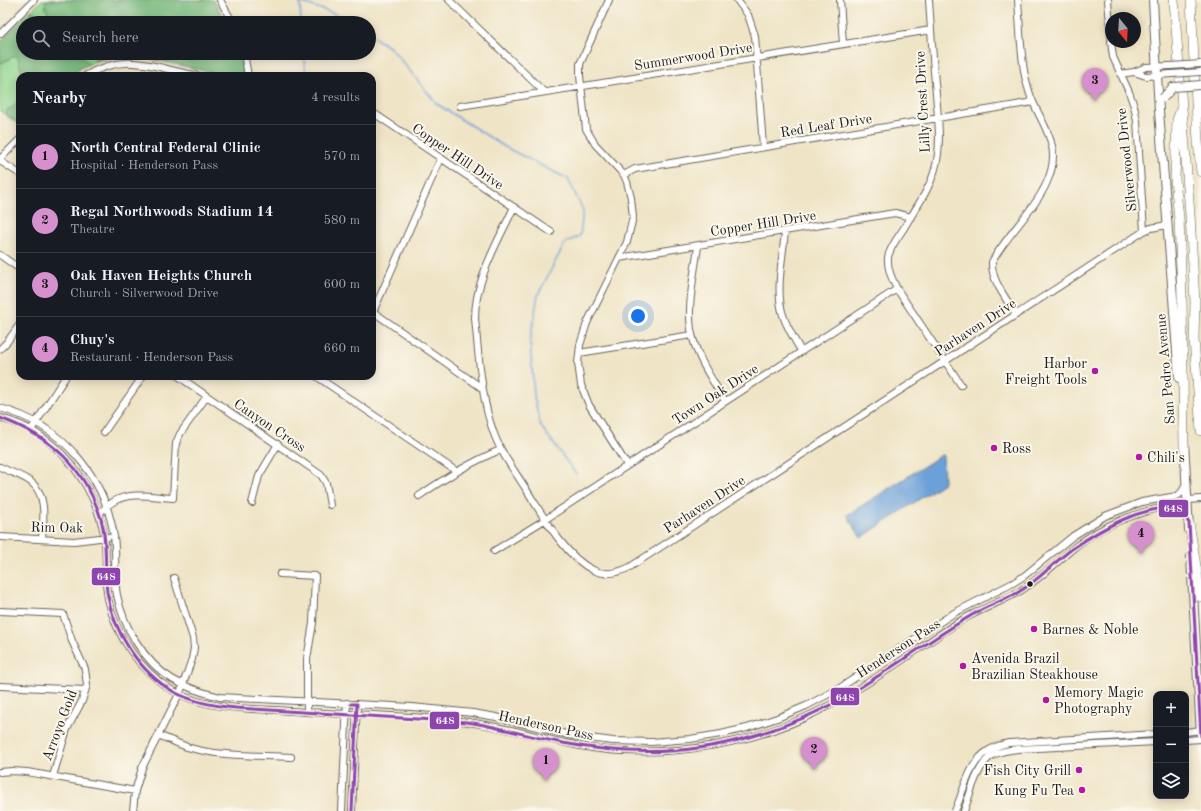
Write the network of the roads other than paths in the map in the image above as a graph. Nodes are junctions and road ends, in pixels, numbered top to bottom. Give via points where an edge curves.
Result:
1 (34, 0) edge
2 (220, 0) edge
3 (449, 0) edge
4 (609, 0) edge
5 (737, 0) edge
6 (840, 0) edge
7 (929, 0) edge
8 (1018, 0) edge
9 (1108, 0) edge
10 (1153, 0) edge
11 (1174, 0) edge
12 (1190, 0) edge
13 (1109, 12) edge
14 (18, 16) edge
15 (229, 16) edge
16 (16, 18) edge
17 (1192, 28) junction
18 (931, 30) junction
19 (0, 34) edge
20 (843, 44) junction
21 (1112, 48) edge
22 (757, 58) junction
23 (245, 60) edge
24 (1201, 64) edge
25 (1157, 66) junction
26 (94, 72) edge
27 (184, 72) edge
28 (247, 72) edge
29 (1134, 72) junction
30 (1201, 72) edge
31 (1120, 74) junction
32 (1157, 75) junction
33 (1201, 85) edge
34 (581, 86) junction
35 (544, 92) junction
36 (1201, 94) edge
37 (1033, 102) junction
38 (1182, 104) junction
39 (460, 106) dead end
40 (1158, 111) junction
41 (376, 115) edge
42 (938, 119) junction
43 (16, 143) edge
44 (763, 147) junction
45 (441, 158) junction
46 (0, 160) edge
47 (16, 171) edge
48 (1201, 172) edge
49 (624, 175) junction
50 (514, 207) junction
51 (911, 217) junction
52 (1166, 225) junction
53 (785, 231) junction
54 (1144, 231) junction
55 (551, 232) dead end
56 (698, 246) junction
57 (0, 255) edge
58 (619, 258) junction
59 (16, 266) edge
60 (897, 289) junction
61 (1195, 302) junction
62 (376, 304) edge
63 (376, 313) edge
64 (1016, 316) junction
65 (16, 330) edge
66 (692, 334) junction
67 (1201, 335) edge
68 (0, 349) edge
69 (801, 351) junction
70 (579, 353) junction
71 (946, 360) junction
72 (63, 380) edge
73 (140, 380) edge
74 (184, 380) edge
75 (322, 380) edge
76 (961, 385) dead end
77 (482, 388) junction
78 (207, 396) junction
79 (725, 402) junction
80 (0, 408) edge
81 (0, 418) edge
82 (35, 422) junction
83 (30, 430) junction
84 (1201, 431) edge
85 (104, 432) dead end
86 (278, 444) junction
87 (1184, 447) junction
88 (500, 450) junction
89 (627, 466) junction
90 (0, 467) edge
91 (456, 471) junction
92 (1187, 483) junction
93 (419, 496) dead end
94 (1199, 499) edge
95 (1188, 500) junction
96 (252, 503) dead end
97 (330, 505) dead end
98 (106, 507) junction
99 (98, 514) junction
100 (546, 519) junction
101 (1189, 523) junction
102 (1084, 529) junction
103 (114, 536) junction
104 (0, 537) edge
105 (1089, 537) junction
106 (104, 538) junction
107 (42, 539) junction
108 (494, 551) dead end
109 (280, 574) dead end
110 (174, 578) dead end
111 (1201, 597) edge
112 (0, 611) edge
113 (903, 647) junction
114 (909, 656) junction
115 (182, 684) junction
116 (0, 686) edge
117 (85, 690) junction
118 (179, 694) junction
119 (819, 699) junction
120 (307, 702) junction
121 (347, 704) junction
122 (357, 704) junction
123 (824, 708) junction
124 (307, 712) junction
125 (346, 714) junction
126 (357, 715) junction
127 (1201, 730) edge
128 (1189, 732) edge
129 (721, 734) junction
130 (1153, 734) edge
131 (158, 735) junction
132 (1201, 737) edge
133 (1189, 739) edge
134 (1153, 742) edge
135 (726, 743) junction
136 (291, 757) dead end
137 (0, 772) edge
138 (53, 776) junction
139 (135, 791) junction
140 (959, 802) junction
141 (965, 808) edge
142 (133, 811) edge
143 (342, 811) edge
144 (352, 811) edge
145 (955, 811) edge

1 - 14 street
2 - 15 street
3 - 35 street
4 - 34 street via 580,64
5 - 22 street via 750,20 755,36
6 - 20 street
7 - 18 street, Lilly Crest Drive
8 - 37 street via 1024,74
9 - 13 street
10 - 25 main road, San Pedro Avenue
11 - 38 highway
12 - 17 highway
16 - 19 street
17 - 36 highway
17 - 48 highway
18 - 20 street, Summerwood Drive
18 - 42 street, Lilly Crest Drive
20 - 22 street, Summerwood Drive
21 - 31 street, Silverwood Drive
22 - 34 street, Summerwood Drive
22 - 44 street
23 - 28 street
24 - 25 street, bridge
25 - 29 street
25 - 32 main road, San Pedro Avenue
26 - 27 street via 109,65 134,62
29 - 31 street
29 - 32 street via 1146,76
30 - 32 street, bridge
31 - 54 street, Silverwood Drive via 1134,106 1137,122
32 - 40 main road, San Pedro Avenue
33 - 40 main road, bridge via 1173,87 1163,98
34 - 35 street, Summerwood Drive
34 - 49 street via 586,129 604,155
35 - 39 street, Summerwood Drive
37 - 42 street, Red Leaf Drive
37 - 64 street via 1051,141 1051,170 1040,196 992,262 994,277
38 - 61 highway
38 - 87 highway via 1177,120 1175,179 1182,296
40 - 52 main road, San Pedro Avenue
41 - 45 street, Copper Hill Drive
42 - 44 street, Red Leaf Drive
42 - 51 street, Lilly Crest Drive via 935,168
43 - 46 street
44 - 49 street, Red Leaf Drive via 635,169
45 - 50 street, Copper Hill Drive
45 - 62 street
46 - 47 street
49 - 58 street via 631,198 633,217 627,242
50 - 55 street, Copper Hill Drive
50 - 77 street, Parhaven Drive via 484,272 478,294 476,318
51 - 53 street, Copper Hill Drive via 895,213
51 - 60 street, Lilly Crest Drive via 888,256 888,266
52 - 54 street, Parhaven Drive
52 - 87 main road, San Pedro Avenue
53 - 56 street, Copper Hill Drive
53 - 69 street via 781,308 786,324
54 - 64 street, Parhaven Drive
56 - 58 street, Copper Hill Drive
56 - 66 street via 690,309
57 - 59 street
58 - 70 street via 587,323
60 - 69 street, Town Oak Drive
60 - 71 street, Lilly Crest Drive
61 - 67 highway
61 - 84 highway via 1194,339
63 - 77 street
64 - 71 street, Parhaven Drive
65 - 68 street
66 - 70 street
66 - 79 street via 705,367
69 - 79 street, Town Oak Drive
70 - 89 street via 581,385 589,405
71 - 76 street, Lilly Crest Drive
71 - 100 street, Parhaven Drive via 623,570 608,574 592,570 558,538
72 - 82 street
73 - 85 street
74 - 78 street, Canyon Cross
75 - 91 street
77 - 88 street, Parhaven Drive via 492,431
78 - 86 street, Canyon Cross
78 - 98 street via 176,443 173,498 129,496 118,499
79 - 89 street, Town Oak Drive
80 - 82 street, Henderson Pass
81 - 83 street, Henderson Pass
82 - 83 street
82 - 98 street, Henderson Pass via 76,454 101,492
83 - 99 street, Henderson Pass via 46,440 78,472 89,490
86 - 96 street via 259,476
86 - 97 street, Canyon Cross via 322,475
87 - 92 main road, San Pedro Avenue
88 - 91 street
88 - 100 street, Parhaven Drive
89 - 100 street, Town Oak Drive
90 - 107 street via 31,482 42,497
91 - 93 street
92 - 95 main road, San Pedro Avenue
92 - 102 street, Henderson Pass via 1177,496 1142,502 1125,508
94 - 95 street
95 - 101 main road, San Pedro Avenue
98 - 99 street
98 - 103 street, Henderson Pass
99 - 106 street, Henderson Pass
100 - 108 street, Town Oak Drive
101 - 105 street, Henderson Pass via 1180,509 1170,507 1126,518
101 - 111 highway
101 - 127 main road, San Pedro Avenue
102 - 105 street
102 - 113 street, Henderson Pass via 1024,576 954,613
103 - 106 street, Rim Oak
103 - 115 street, Henderson Pass via 117,594 129,630 143,652 161,671
104 - 107 street, Rim Oak
105 - 114 street, Henderson Pass via 1031,584 973,614
106 - 107 street, Rim Oak via 74,541
106 - 118 street, Henderson Pass via 107,596 120,634 136,658 155,678
109 - 120 street via 315,576 307,659
110 - 115 street via 194,643 192,659
112 - 117 street, Arroyo Gold via 63,614 85,669
113 - 114 street
113 - 119 street, Henderson Pass
114 - 123 street, Henderson Pass
115 - 118 street
115 - 120 street, Henderson Pass via 220,697
116 - 117 street
117 - 138 street, Arroyo Gold via 67,729
118 - 124 street, Henderson Pass via 219,706
118 - 131 street
119 - 123 street
119 - 129 street, Henderson Pass via 777,718
120 - 121 street, Henderson Pass
120 - 124 street
121 - 122 street, Henderson Pass
121 - 125 street
122 - 126 street
122 - 129 street, Henderson Pass via 473,713 574,736 613,741 651,742
123 - 135 street, Henderson Pass via 784,727
124 - 125 street, Henderson Pass
125 - 126 street, Henderson Pass
125 - 143 street
126 - 135 street, Henderson Pass via 472,723 573,745 621,751 687,749
126 - 144 street
127 - 128 street
127 - 132 main road, San Pedro Avenue
129 - 135 street
130 - 140 street via 1009,743 997,746 983,754 973,765
131 - 136 street via 187,747 205,751
131 - 139 street via 142,768
132 - 133 street
134 - 141 street via 1018,749 999,753 989,758 979,771
137 - 138 street via 20,771
138 - 139 street
139 - 142 street
140 - 141 street
140 - 145 street

